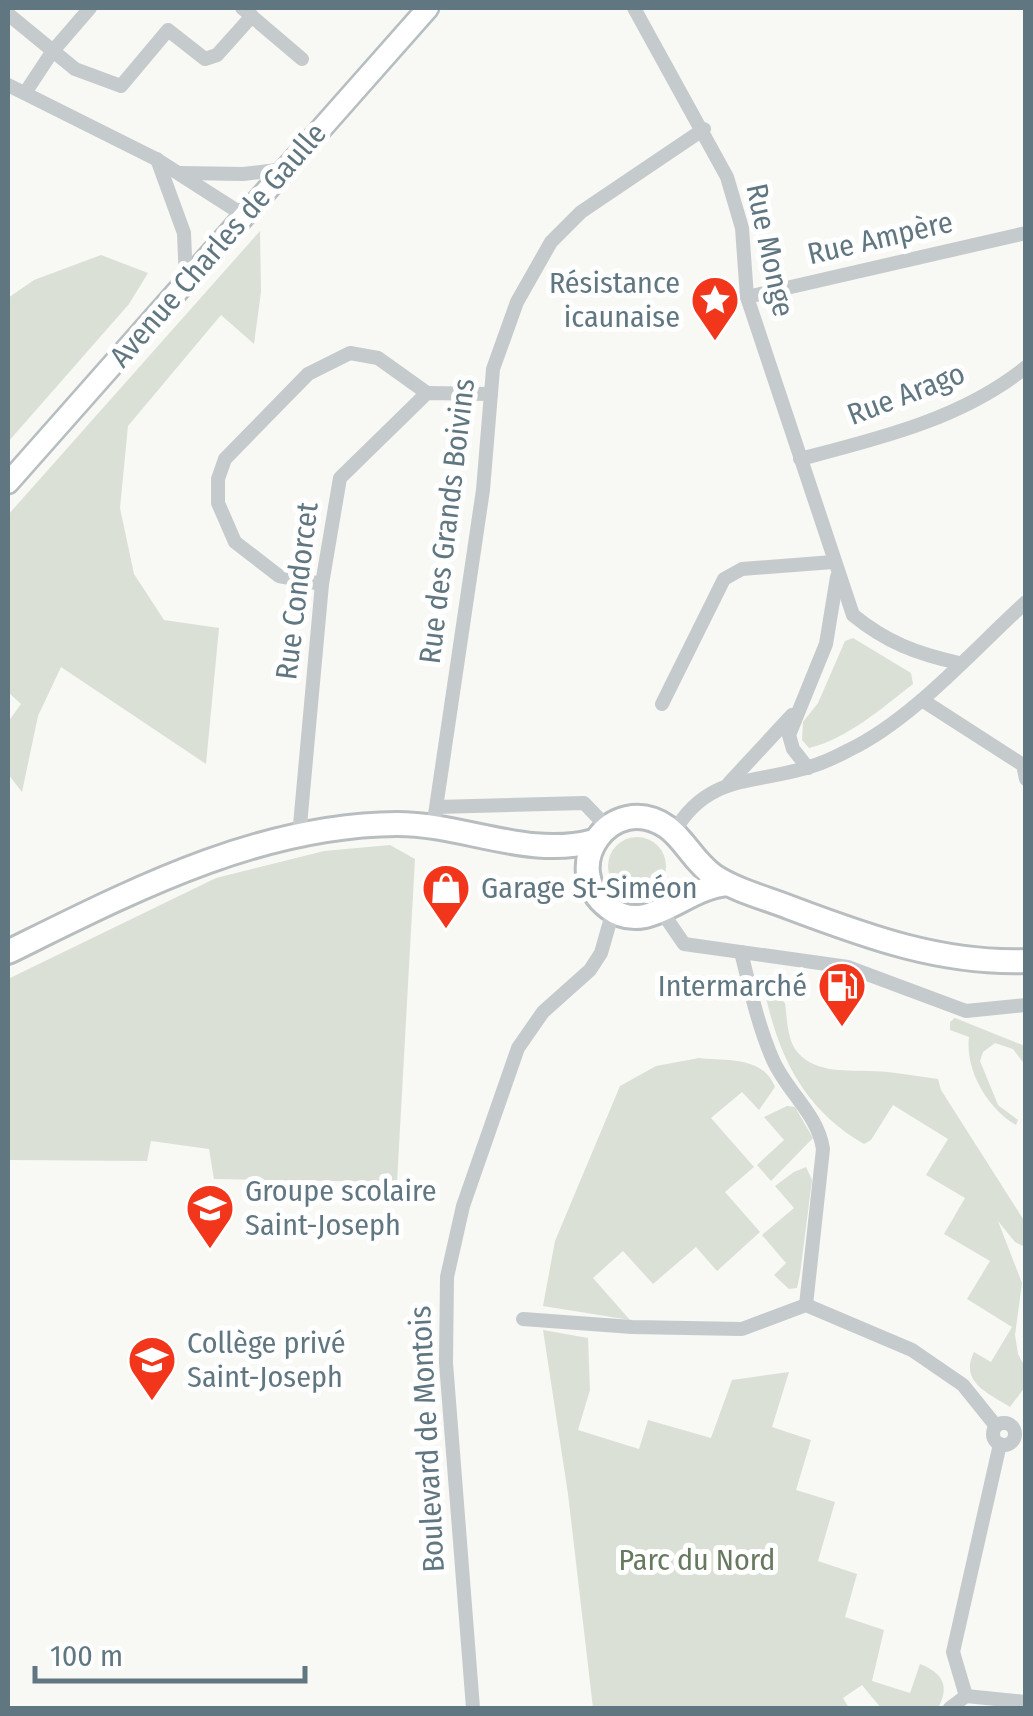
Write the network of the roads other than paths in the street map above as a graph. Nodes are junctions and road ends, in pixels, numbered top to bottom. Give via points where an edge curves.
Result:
1 (90, 8) edge
2 (428, 8) edge
3 (634, 8) edge
4 (247, 12) edge
5 (8, 14) edge
6 (52, 52) junction
7 (302, 58) dead end
8 (8, 85) edge
9 (26, 94) junction
10 (704, 129) junction
11 (156, 159) junction
12 (285, 169) junction
13 (180, 172) junction
14 (245, 216) junction
15 (1026, 232) edge
16 (186, 281) junction
17 (748, 296) junction
18 (1026, 368) edge
19 (427, 393) junction
20 (491, 394) junction
21 (800, 459) junction
22 (8, 483) edge
23 (835, 569) junction
24 (322, 584) junction
25 (1026, 602) edge
26 (958, 664) junction
27 (922, 700) junction
28 (662, 704) dead end
29 (796, 710) junction
30 (808, 768) junction
31 (1026, 779) edge
32 (728, 784) junction
33 (435, 817) junction
34 (600, 834) junction
35 (299, 836) junction
36 (679, 839) junction
37 (545, 847) junction
38 (588, 875) junction
39 (727, 884) junction
40 (669, 906) junction
41 (613, 911) junction
42 (8, 952) edge
43 (740, 952) junction
44 (1026, 962) edge
45 (1026, 1005) edge
46 (806, 1305) junction
47 (523, 1319) dead end
48 (996, 1426) junction
49 (1020, 1427) edge
50 (1000, 1444) junction
51 (966, 1696) junction
52 (1026, 1702) edge
53 (472, 1708) edge
54 (950, 1708) edge

1 - 6 street
2 - 12 main road, Avenue Charles de Gaulle
3 - 10 street, Rue Monge
4 - 6 street via 217,55 205,58 168,30 121,86
4 - 7 street
5 - 6 street
6 - 9 street
8 - 9 street
9 - 11 street
10 - 17 street, Rue Monge via 742,228
10 - 20 street, Rue des Grands Boivins via 582,212 551,242 517,302
11 - 13 street
11 - 16 street via 184,233
12 - 13 street
12 - 14 main road, Avenue Charles de Gaulle
13 - 14 street
14 - 16 main road, Avenue Charles de Gaulle
15 - 17 street, Rue Ampère
16 - 22 main road, Avenue Charles de Gaulle
17 - 21 street, Rue Monge
18 - 21 street, Rue Arago via 962,407
19 - 20 street
19 - 24 street, Rue Condorcet via 340,478
19 - 24 street via 378,358 350,353 308,374 225,459 218,503 234,542 278,576
20 - 33 street, Rue des Grands Boivins
21 - 23 street, Rue Monge
23 - 26 street, Rue Monge via 853,615 876,634
23 - 28 street via 742,569 724,579
23 - 29 street, Rue Monge via 826,644
24 - 35 street, Rue Condorcet
25 - 26 street
26 - 27 street
27 - 30 street via 854,748
27 - 31 street via 1022,765
29 - 30 street, Rue Monge via 788,736
29 - 32 street, Rue Monge
30 - 32 street
32 - 36 street, Rue Monge via 701,799
33 - 34 street via 584,803
33 - 35 main road
33 - 37 main road
34 - 36 main road via 640,816 658,820
34 - 37 main road via 576,846
34 - 38 main road via 588,857
35 - 42 main road via 151,882
36 - 39 main road via 693,859
36 - 40 main road via 688,868
37 - 38 main road
38 - 41 main road
39 - 40 main road
39 - 44 main road via 877,941 940,956
40 - 41 main road via 631,917
40 - 43 street via 684,944
41 - 53 street, Boulevard de Montois via 590,970 543,1012 518,1048 453,1246 446,1363
43 - 45 street via 848,967 966,1011
43 - 46 street via 774,1064 821,1134
46 - 47 street via 742,1329
46 - 48 street via 912,1350 963,1385
48 - 49 street
48 - 50 street
49 - 50 street via 1012,1442
50 - 51 street via 953,1652
51 - 52 street
51 - 54 street

